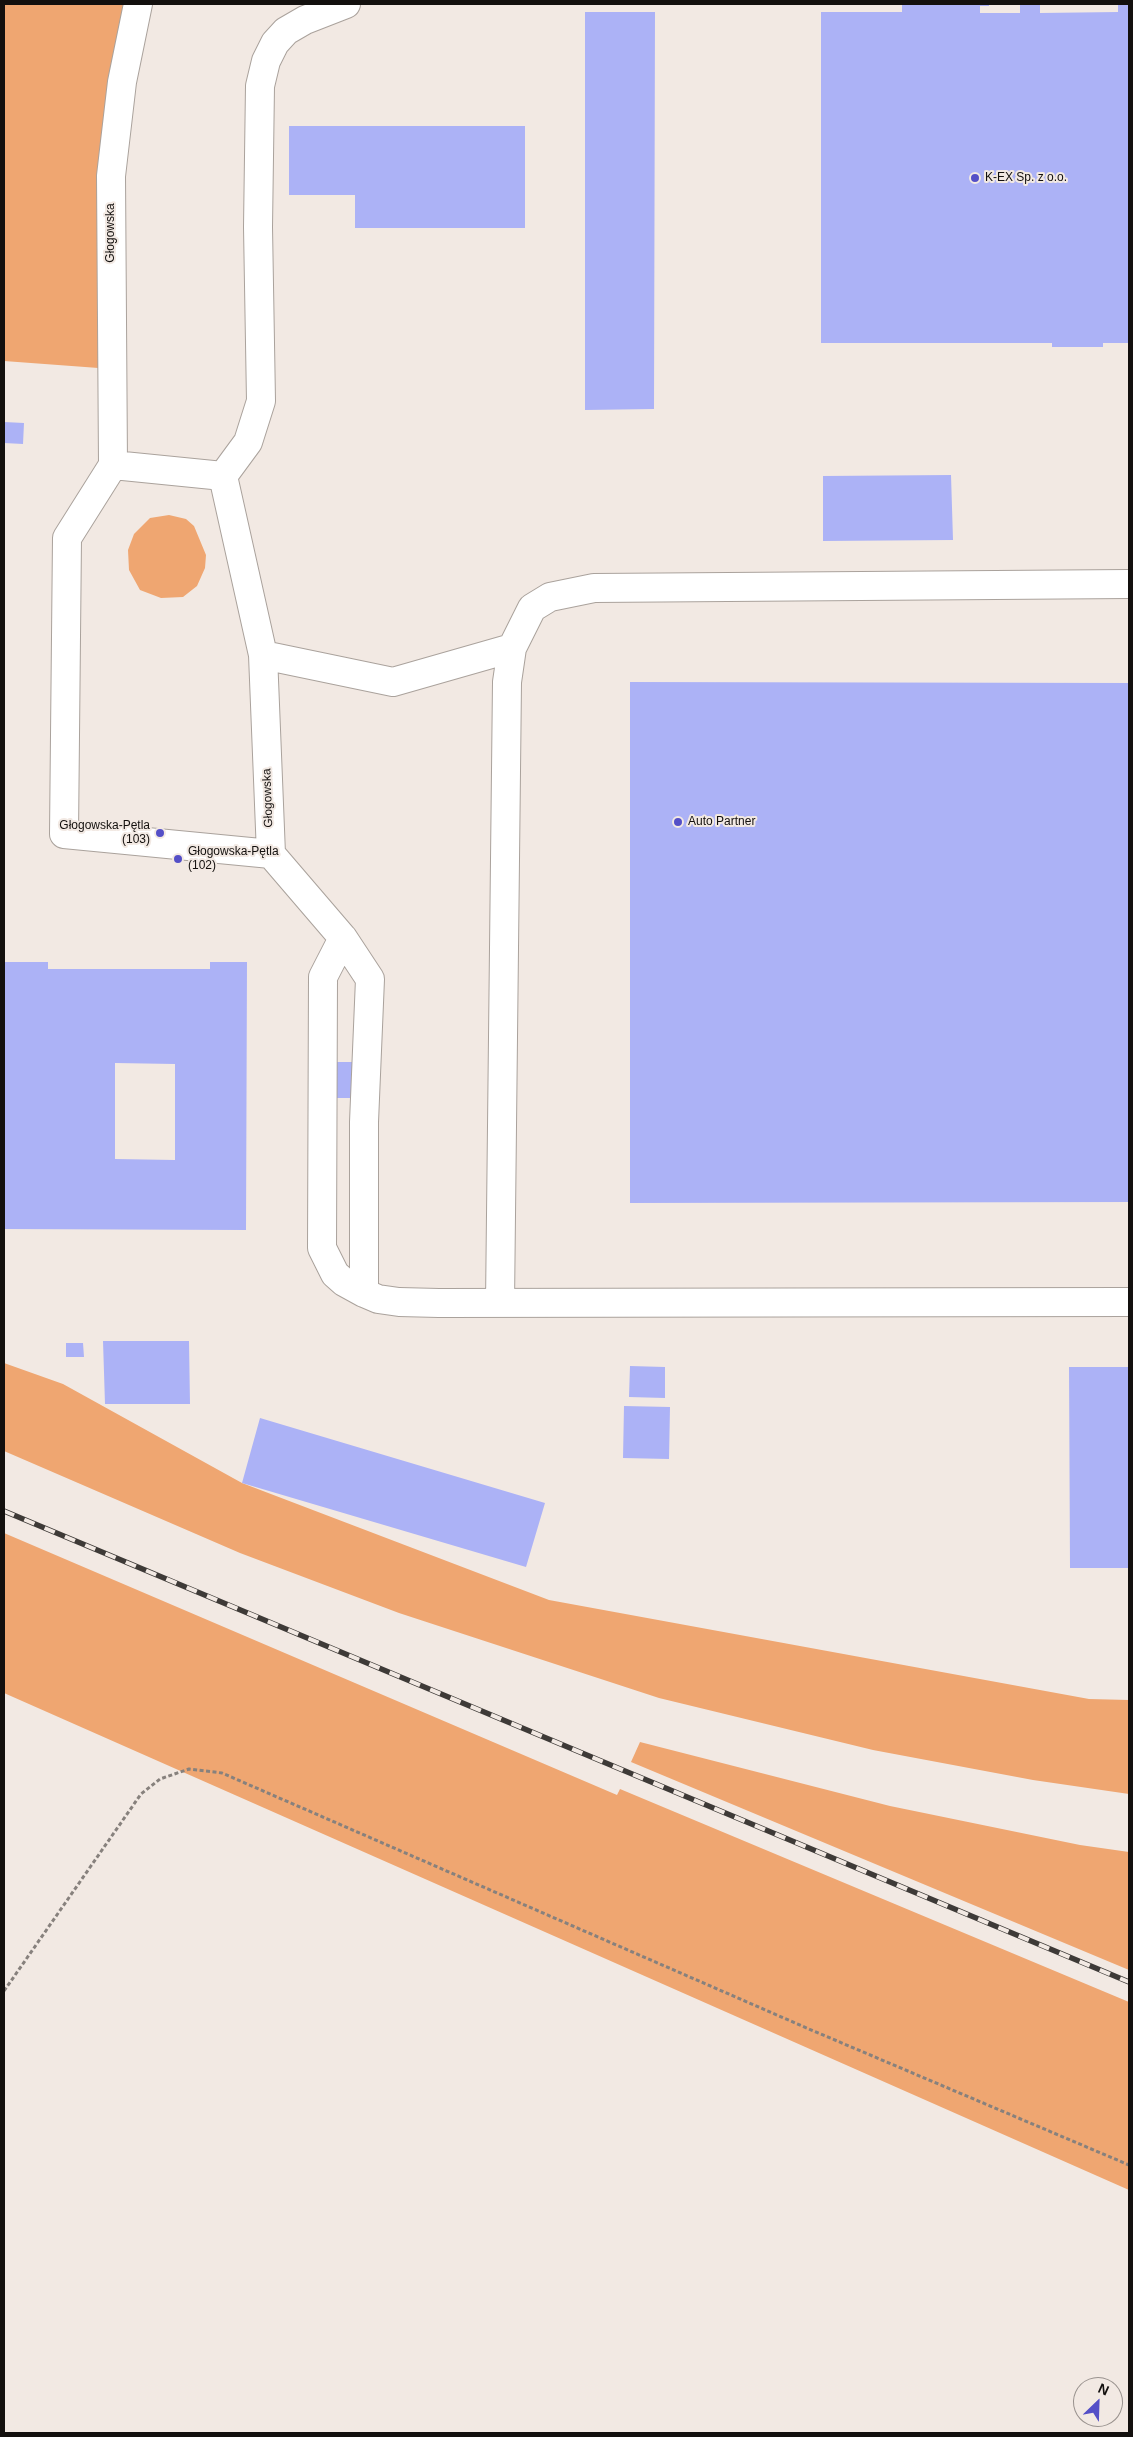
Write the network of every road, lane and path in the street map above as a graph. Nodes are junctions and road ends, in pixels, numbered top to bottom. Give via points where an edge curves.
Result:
1 (346, 4) edge
2 (136, 6) edge
3 (113, 465) junction
4 (223, 476) junction
5 (1129, 584) edge
6 (512, 648) junction
7 (263, 655) junction
8 (271, 854) junction
9 (343, 938) junction
10 (364, 1293) junction
11 (1129, 1302) edge
12 (500, 1303) junction
13 (4, 1991) edge
14 (1129, 2165) edge

1 - 4 street via 286,31 266,61 260,86 261,401 248,442
2 - 3 street, Głogowska via 118,104 112,176
3 - 4 street
3 - 8 street via 67,538 64,834
4 - 7 street, Głogowska
5 - 6 street via 594,588 550,597 532,608
6 - 7 street via 393,682
6 - 12 street via 507,682
7 - 8 street, Głogowska
8 - 9 street
9 - 10 street via 370,979 364,1122
9 - 10 street via 323,977 322,1248 335,1274
10 - 12 street via 399,1302
11 - 12 street
13 - 14 path via 141,1794 160,1779 188,1770 222,1773

